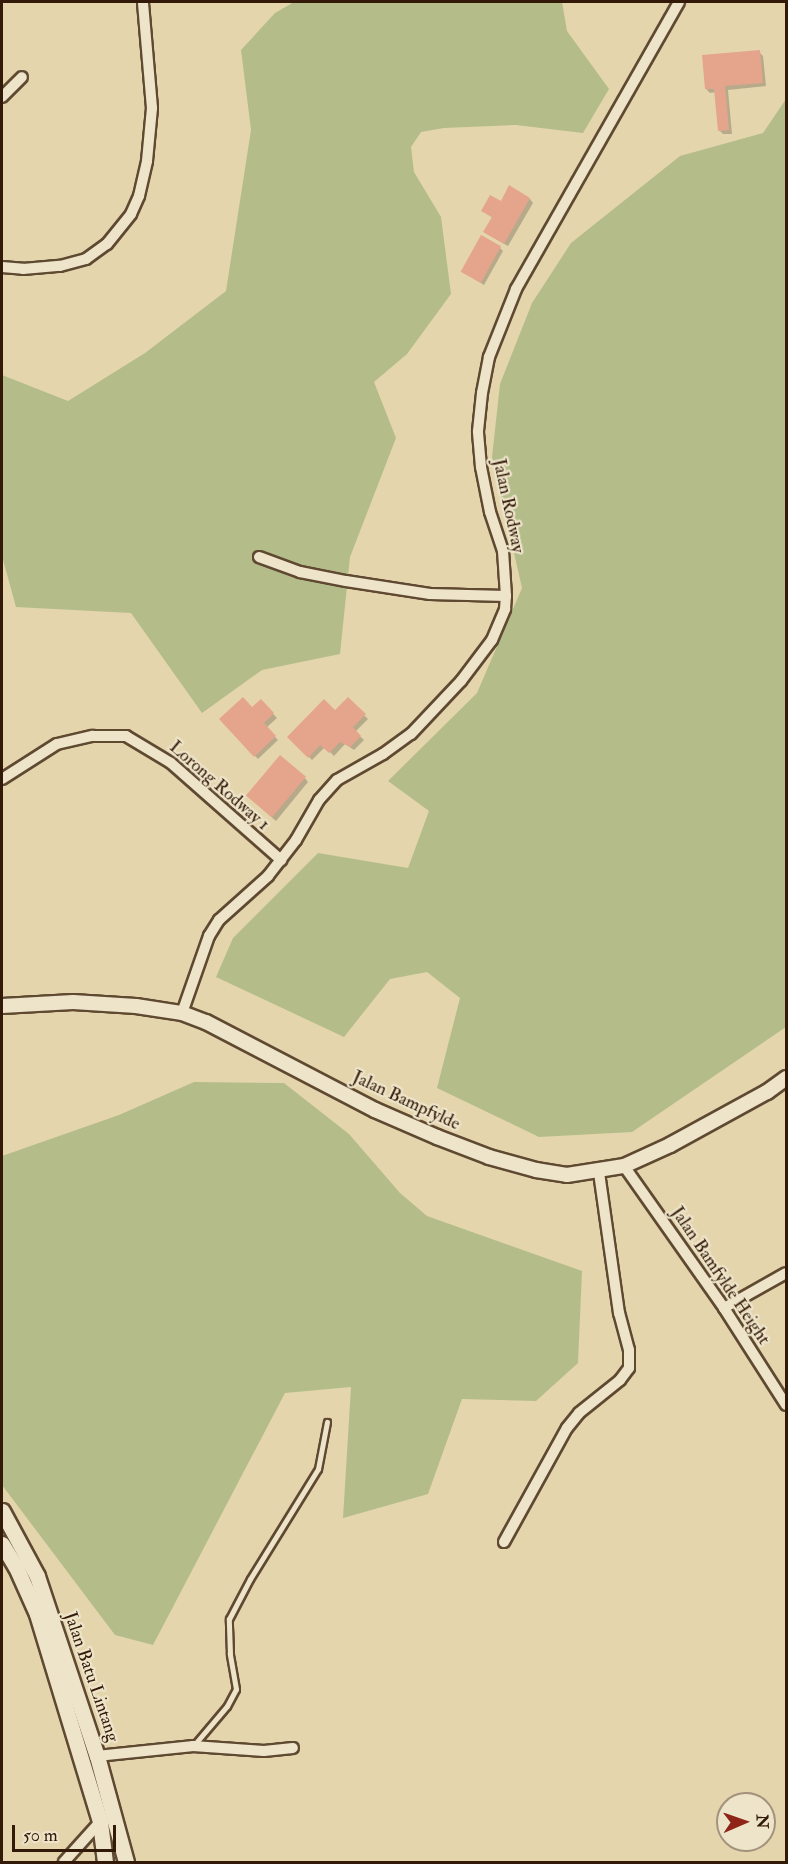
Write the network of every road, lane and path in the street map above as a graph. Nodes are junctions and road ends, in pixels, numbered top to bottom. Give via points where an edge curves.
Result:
1 (143, 2) edge
2 (679, 2) edge
3 (22, 77) dead end
4 (2, 97) edge
5 (2, 267) edge
6 (259, 557) dead end
7 (506, 596) junction
8 (2, 779) edge
9 (281, 860) junction
10 (2, 1006) edge
11 (182, 1013) junction
12 (786, 1078) edge
13 (624, 1166) junction
14 (599, 1172) junction
15 (786, 1273) edge
16 (724, 1308) junction
17 (786, 1405) edge
18 (327, 1422) dead end
19 (2, 1511) edge
20 (504, 1542) dead end
21 (2, 1544) edge
22 (193, 1746) junction
23 (293, 1748) dead end
24 (97, 1756) junction
25 (100, 1822) junction
26 (64, 1863) edge
27 (105, 1863) edge
28 (126, 1863) edge

1 - 5 street via 152,108 147,161 140,196 131,214 107,244 86,259 60,266
2 - 7 street, Jalan Rodway via 516,290 489,357 478,431 490,512 503,551
3 - 4 street
6 - 7 street via 300,572 346,581 430,594
7 - 9 street, Jalan Rodway via 492,640 461,681 411,734 337,780 319,800
8 - 9 street, Lorong Rodway 1 via 57,744 126,736 171,762
9 - 11 street, Jalan Rodway via 219,920 209,936
10 - 11 street, Jalan Bampfylde via 73,1002
11 - 14 street, Jalan Bampfylde via 375,1110 468,1149 536,1170 567,1174
12 - 13 street, Jalan Bampfylde via 670,1145
13 - 14 street, Jalan Bampfylde
13 - 16 street, Jalan Bamfylde Height
14 - 20 street via 629,1368 567,1428
15 - 16 street
16 - 17 street, Jalan Bamfylde Height
18 - 22 lane via 318,1468 229,1619 236,1689 227,1706
19 - 24 main road, Jalan Batu Lintang via 37,1576
21 - 25 main road, Jalan Batu Lintang via 37,1614
22 - 23 street via 264,1751
22 - 24 street
24 - 28 main road, Jalan Batu Lintang
25 - 26 street
25 - 27 main road, Jalan Batu Lintang

